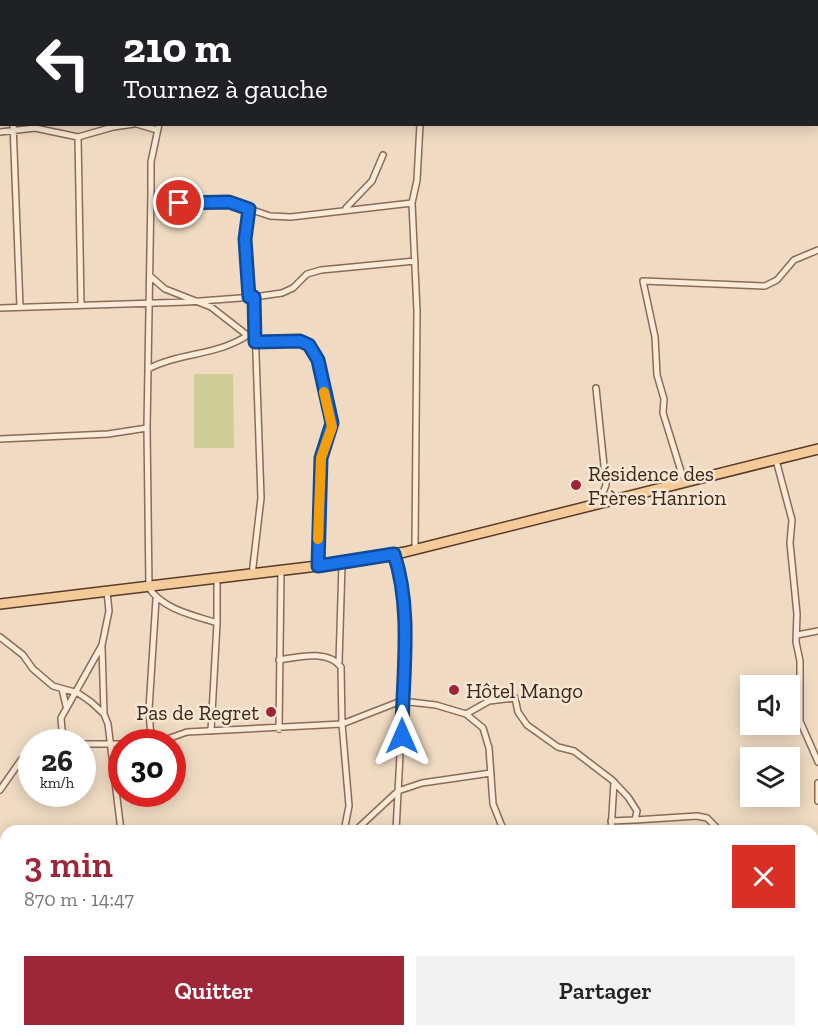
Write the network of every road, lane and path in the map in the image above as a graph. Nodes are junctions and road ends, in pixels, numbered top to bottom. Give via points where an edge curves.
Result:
1 (121, 126) edge
2 (420, 126) edge
3 (14, 127) edge
4 (158, 127) edge
5 (0, 132) edge
6 (78, 137) junction
7 (383, 155) dead end
8 (152, 201) junction
9 (412, 203) junction
10 (249, 209) junction
11 (344, 209) junction
12 (818, 250) edge
13 (415, 261) junction
14 (150, 276) junction
15 (251, 297) junction
16 (198, 301) junction
17 (149, 302) junction
18 (81, 304) junction
19 (20, 307) junction
20 (0, 308) edge
21 (255, 330) junction
22 (246, 335) junction
23 (255, 342) junction
24 (148, 369) junction
25 (596, 388) dead end
26 (147, 428) junction
27 (0, 439) edge
28 (818, 449) edge
29 (776, 460) junction
30 (684, 481) junction
31 (599, 502) junction
32 (415, 549) junction
33 (394, 554) junction
34 (342, 564) junction
35 (318, 566) junction
36 (281, 572) junction
37 (252, 575) junction
38 (217, 579) junction
39 (149, 588) junction
40 (107, 592) junction
41 (156, 599) junction
42 (0, 604) edge
43 (218, 623) junction
44 (818, 631) edge
45 (797, 634) junction
46 (0, 637) edge
47 (102, 645) junction
48 (279, 660) junction
49 (339, 663) junction
50 (63, 689) junction
51 (78, 693) junction
52 (401, 701) junction
53 (66, 706) junction
54 (104, 714) junction
55 (466, 714) junction
56 (342, 724) junction
57 (62, 729) edge
58 (150, 729) edge
59 (279, 729) junction
60 (211, 731) junction
61 (108, 732) edge
62 (186, 735) edge
63 (818, 762) edge
64 (18, 764) edge
65 (491, 774) junction
66 (614, 782) junction
67 (818, 783) edge
68 (0, 790) edge
69 (398, 791) junction
70 (818, 801) edge
71 (118, 807) edge
72 (635, 820) junction
73 (611, 821) junction
74 (120, 825) edge
75 (345, 825) edge
76 (361, 825) edge
77 (396, 825) edge
78 (504, 825) edge
79 (611, 825) edge
80 (714, 825) edge

1 - 6 street
2 - 9 street
3 - 5 street
3 - 6 street
3 - 19 street
4 - 8 street via 152,162
6 - 18 street
7 - 11 street via 372,181
8 - 10 street via 229,202
8 - 14 street
9 - 11 street
9 - 13 street
10 - 11 street via 274,216 301,217
10 - 15 street via 245,239
12 - 30 street via 794,260 777,280 765,286 643,281 656,337 663,413
13 - 15 street via 321,270 307,274 282,293
13 - 32 street
14 - 16 street via 165,289
14 - 17 street
15 - 16 street
15 - 21 street
16 - 17 street
16 - 22 street via 216,310
17 - 18 street
17 - 24 street
18 - 19 street
19 - 20 street
21 - 22 street
21 - 23 street
22 - 24 street via 229,347 160,362
23 - 35 street via 300,341 309,345 318,360 332,423 321,458
23 - 37 street via 261,498
24 - 26 street
25 - 31 street via 606,486
26 - 27 street via 108,434
26 - 39 street
28 - 29 main road
29 - 30 main road
29 - 45 street via 792,520 790,543
30 - 31 main road
31 - 32 main road
32 - 33 main road
33 - 34 main road
33 - 52 street via 399,569 405,659
34 - 35 main road
34 - 49 street
35 - 36 main road
36 - 37 main road
36 - 48 street
37 - 38 main road
38 - 39 main road
38 - 43 street
39 - 40 main road
39 - 41 street
40 - 42 main road
40 - 47 street via 109,610
41 - 43 street
41 - 58 street
43 - 60 street
44 - 45 street
45 - 63 street via 800,721
46 - 50 street via 53,686
47 - 51 street
47 - 54 street
48 - 49 street via 313,655
48 - 59 street
49 - 56 street
50 - 51 street
50 - 53 street
51 - 53 street
51 - 54 street
52 - 55 street
52 - 56 street
52 - 69 street
53 - 57 street
54 - 61 street
55 - 65 street via 483,728
55 - 66 street via 489,701 514,698 527,725 558,747 574,750
56 - 59 street
56 - 75 street via 349,806
59 - 60 street
60 - 62 street
64 - 68 street
65 - 69 street via 422,783
65 - 78 street via 493,804
66 - 72 street via 637,811
66 - 73 street
67 - 70 street
69 - 76 street
69 - 77 street
71 - 74 street
72 - 73 street
72 - 80 street via 697,816 708,818
73 - 79 street

